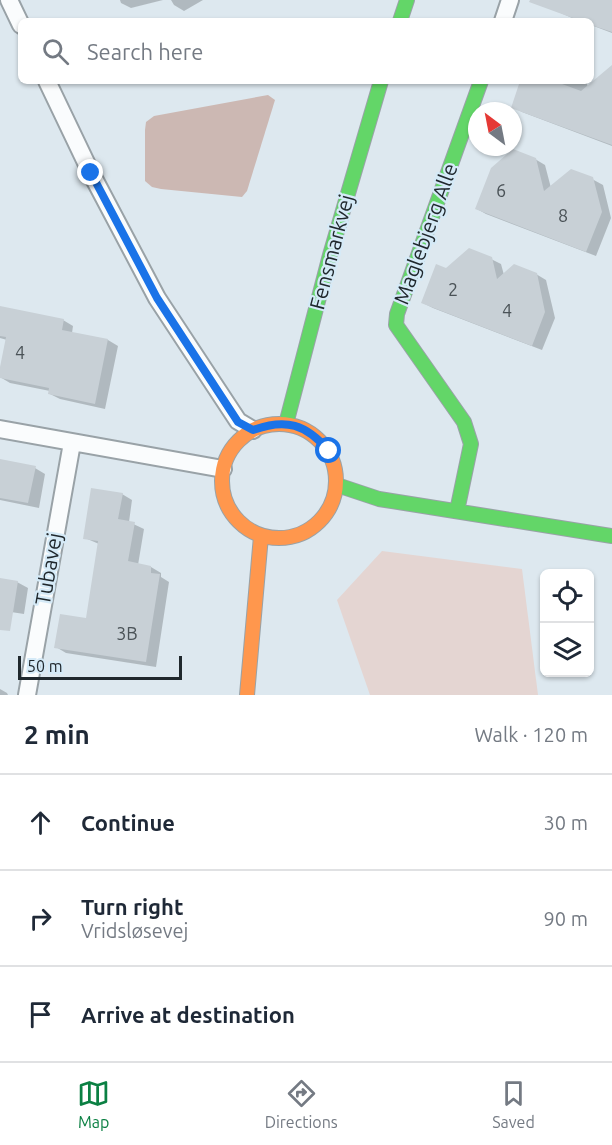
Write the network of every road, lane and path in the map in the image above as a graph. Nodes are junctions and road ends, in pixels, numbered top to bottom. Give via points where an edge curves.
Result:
1 (9, 0) edge
2 (407, 0) edge
3 (510, 0) edge
4 (401, 18) edge
5 (504, 18) edge
6 (18, 19) edge
7 (49, 84) edge
8 (380, 84) edge
9 (480, 84) edge
10 (286, 424) junction
11 (0, 429) edge
12 (253, 430) junction
13 (72, 443) junction
14 (223, 469) junction
15 (337, 484) junction
16 (457, 511) junction
17 (261, 536) junction
18 (612, 536) edge
19 (27, 695) edge
20 (247, 695) edge

1 - 6 street
2 - 4 street
3 - 5 street
7 - 12 street via 157,298 238,422
8 - 10 street, Fensmarkvej
9 - 16 street, Maglebjerg Alle via 396,325 464,422 471,444
10 - 12 street via 269,424
10 - 15 street via 303,428 318,438 336,467
11 - 13 street
12 - 14 street via 239,440
13 - 14 street
13 - 19 street, Tubavej
14 - 17 street via 225,502 234,517
15 - 16 street via 379,499
15 - 17 street via 333,502 312,529 296,537
16 - 18 street
17 - 20 street

